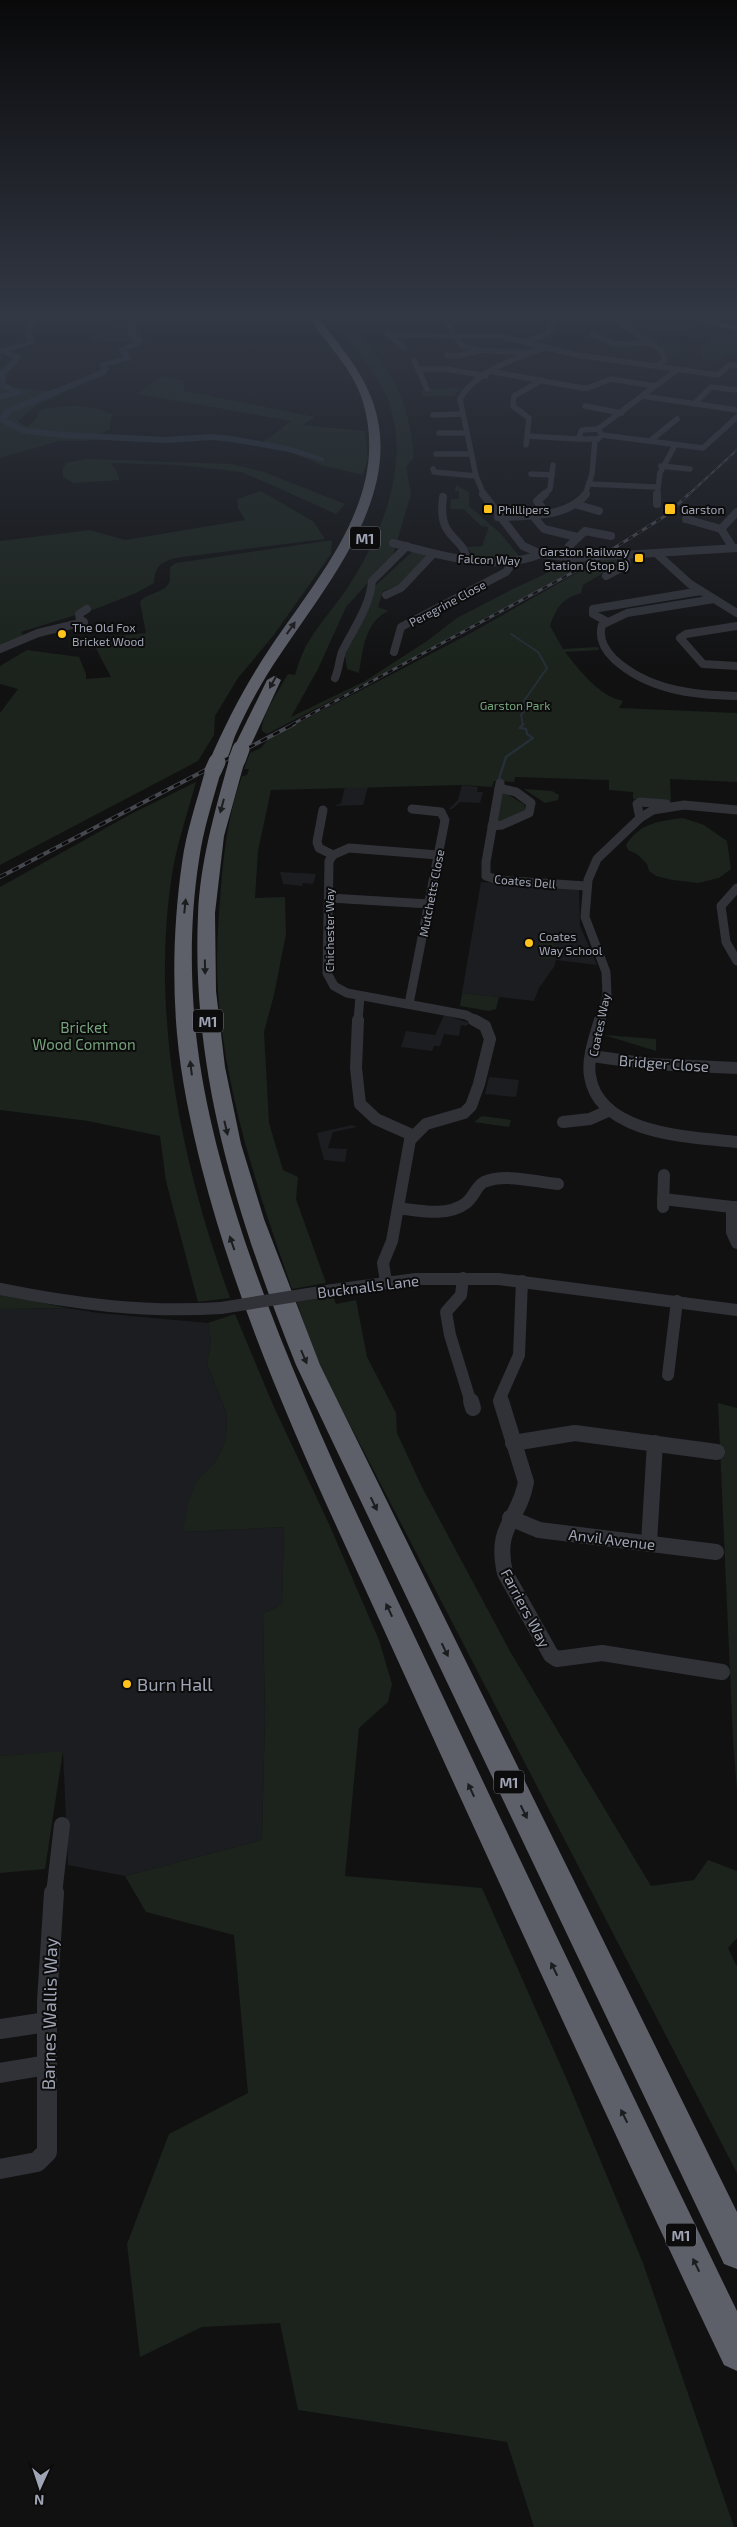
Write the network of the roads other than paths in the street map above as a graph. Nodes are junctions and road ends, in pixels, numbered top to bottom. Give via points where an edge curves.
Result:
1 (467, 433) edge
2 (375, 434) edge
3 (580, 434) edge
4 (659, 434) edge
5 (719, 434) edge
6 (602, 435) joint
7 (528, 436) joint
8 (578, 439) junction
9 (595, 440) junction
10 (650, 441) junction
11 (526, 445) dead end
12 (676, 445) junction
13 (436, 454) dead end
14 (471, 454) junction
15 (553, 465) dead end
16 (661, 466) junction
17 (433, 469) dead end
18 (690, 469) dead end
19 (531, 474) dead end
20 (552, 475) junction
21 (476, 476) junction
22 (590, 484) junction
23 (655, 487) junction
24 (443, 497) dead end
25 (575, 504) junction
26 (657, 504) dead end
27 (599, 511) dead end
28 (737, 512) edge
29 (546, 513) junction
30 (532, 515) junction
31 (498, 517) junction
32 (686, 519) dead end
33 (721, 528) junction
34 (611, 536) dead end
35 (577, 537) junction
36 (393, 543) dead end
37 (407, 546) junction
38 (568, 546) dead end
39 (735, 548) edge
40 (433, 554) junction
41 (541, 554) junction
42 (657, 554) junction
43 (626, 556) junction
44 (467, 561) junction
45 (507, 562) junction
46 (606, 576) dead end
47 (701, 591) junction
48 (386, 595) dead end
49 (714, 600) junction
50 (87, 610) dead end
51 (737, 613) edge
52 (606, 621) junction
53 (737, 626) edge
54 (0, 649) edge
55 (394, 652) dead end
56 (737, 666) edge
57 (280, 670) dead end
58 (335, 678) dead end
59 (737, 696) edge
60 (412, 808) dead end
61 (323, 810) dead end
62 (737, 810) edge
63 (492, 826) junction
64 (333, 855) junction
65 (438, 855) junction
66 (586, 886) junction
67 (737, 888) edge
68 (330, 898) junction
69 (429, 904) junction
70 (737, 961) edge
71 (360, 996) junction
72 (409, 1004) junction
73 (592, 1056) junction
74 (737, 1068) edge
75 (610, 1110) junction
76 (563, 1122) dead end
77 (412, 1135) junction
78 (737, 1142) edge
79 (664, 1176) dead end
80 (558, 1184) dead end
81 (734, 1207) edge
82 (398, 1208) junction
83 (737, 1243) edge
84 (463, 1278) junction
85 (522, 1281) junction
86 (386, 1282) junction
87 (0, 1289) edge
88 (677, 1301) junction
89 (737, 1310) edge
90 (668, 1375) dead end
91 (473, 1408) dead end
92 (513, 1442) junction
93 (655, 1443) junction
94 (717, 1452) dead end
95 (510, 1518) junction
96 (649, 1543) junction
97 (716, 1552) dead end
98 (722, 1672) dead end
99 (62, 1825) dead end
100 (47, 2022) junction
101 (0, 2029) edge
102 (47, 2065) junction
103 (0, 2073) edge
104 (0, 2169) edge
105 (737, 2251) edge
106 (737, 2352) edge

1 - 14 street
106 -> 2 highway, M1 via 546,1952 280,1370 228,1231 195,1095 183,974 184,920 198,824 215,767 240,711 258,677 346,545 360,518 373,475
3 - 8 street
4 - 10 street
5 - 12 street via 705,447
6 - 9 street
6 - 10 street
7 - 8 street
7 - 11 street
8 - 9 street
9 - 22 street
10 - 12 street
12 - 16 street
13 - 14 street
14 - 21 street
15 - 20 street
16 - 18 street
16 - 23 street
17 - 21 street via 446,474
19 - 20 street
20 - 29 street via 550,489 536,501
21 - 31 street
22 - 23 street
22 - 25 street via 583,500
23 - 26 street
24 - 44 street via 440,518 451,537 466,551
25 - 27 street
25 - 29 street
28 - 33 street
29 - 30 street
30 - 31 street
30 - 35 street via 540,526 550,531
31 - 41 street via 523,546
32 - 33 street
33 - 39 street
34 - 35 street via 584,531
35 - 38 street
36 - 37 street, Falcon Way
37 - 40 street, Falcon Way
37 - 58 street via 372,581 371,595 341,655
39 - 42 street
40 - 44 street, Falcon Way
40 - 48 street via 401,588
41 - 43 street via 573,558
41 - 45 street, Falcon Way via 526,561
42 - 43 street
42 - 47 street
43 - 46 street via 627,565
44 - 45 street, Falcon Way
45 - 55 street, Peregrine Close via 509,568 506,572 401,627
47 - 49 street
47 - 52 street via 593,609 594,614
49 - 51 street
49 - 52 street via 627,613
50 - 54 street via 79,614 84,622 38,633
52 - 59 street via 600,629 602,644 616,661 631,672 672,690
53 - 56 street via 686,634 680,638 703,664
57 -> 105 highway, M1 via 239,754 222,804 209,870 205,920 209,1029 218,1092 232,1151 254,1227 312,1374
60 - 65 street, Mutchetts Close via 441,812 445,817
61 - 64 street via 317,842 319,848
62 - 66 street, Coates Way via 673,806 653,810 640,818 597,859
63 - 63 street, Coates Dell via 529,813 530,803 499,785
63 - 66 street, Coates Dell via 484,872 489,878
64 - 65 street via 355,848
64 - 68 street, Chichester Way via 328,870
65 - 69 street, Mutchetts Close
66 - 73 street, Coates Way via 585,917 606,972 607,983
67 - 70 street via 721,906 724,942
68 - 69 street
68 - 71 street, Chichester Way via 327,973 330,984 335,989
69 - 72 street, Mutchetts Close
71 - 72 street, Chichester Way
71 - 77 street via 357,1088 360,1104 373,1116
72 - 77 street, Chichester Way via 466,1016 485,1026 490,1039 471,1106 464,1113 426,1124
73 - 74 street, Bridger Close via 649,1064
73 - 75 street, Coates Way via 593,1089
75 - 76 street via 590,1120
75 - 78 street, Coates Way via 653,1131
77 - 82 street
79 - 81 street via 663,1203
80 - 82 street via 500,1178 478,1185 465,1204 453,1210
81 - 83 street via 732,1232
82 - 86 street via 384,1263
84 - 85 street, Bucknalls Lane
84 - 86 street, Bucknalls Lane
84 - 91 street via 460,1295 446,1312
85 - 88 street, Bucknalls Lane
85 - 92 street, Farriers Way via 519,1356 500,1398
86 - 87 street, Bucknalls Lane, bridge via 195,1310 119,1310
88 - 89 street, Bucknalls Lane
88 - 90 street
92 - 93 street via 575,1433
92 - 95 street, Farriers Way via 526,1482
93 - 94 street
93 - 96 street
95 - 96 street, Anvil Avenue via 540,1530
95 - 98 street, Farriers Way via 500,1544 503,1566 551,1655 563,1660 602,1653
96 - 97 street, Anvil Avenue
99 - 100 street, Barnes Wallis Way via 52,1913
100 - 101 street
100 - 102 street, Barnes Wallis Way
102 - 103 street
102 - 104 street, Barnes Wallis Way via 47,2152 38,2162

